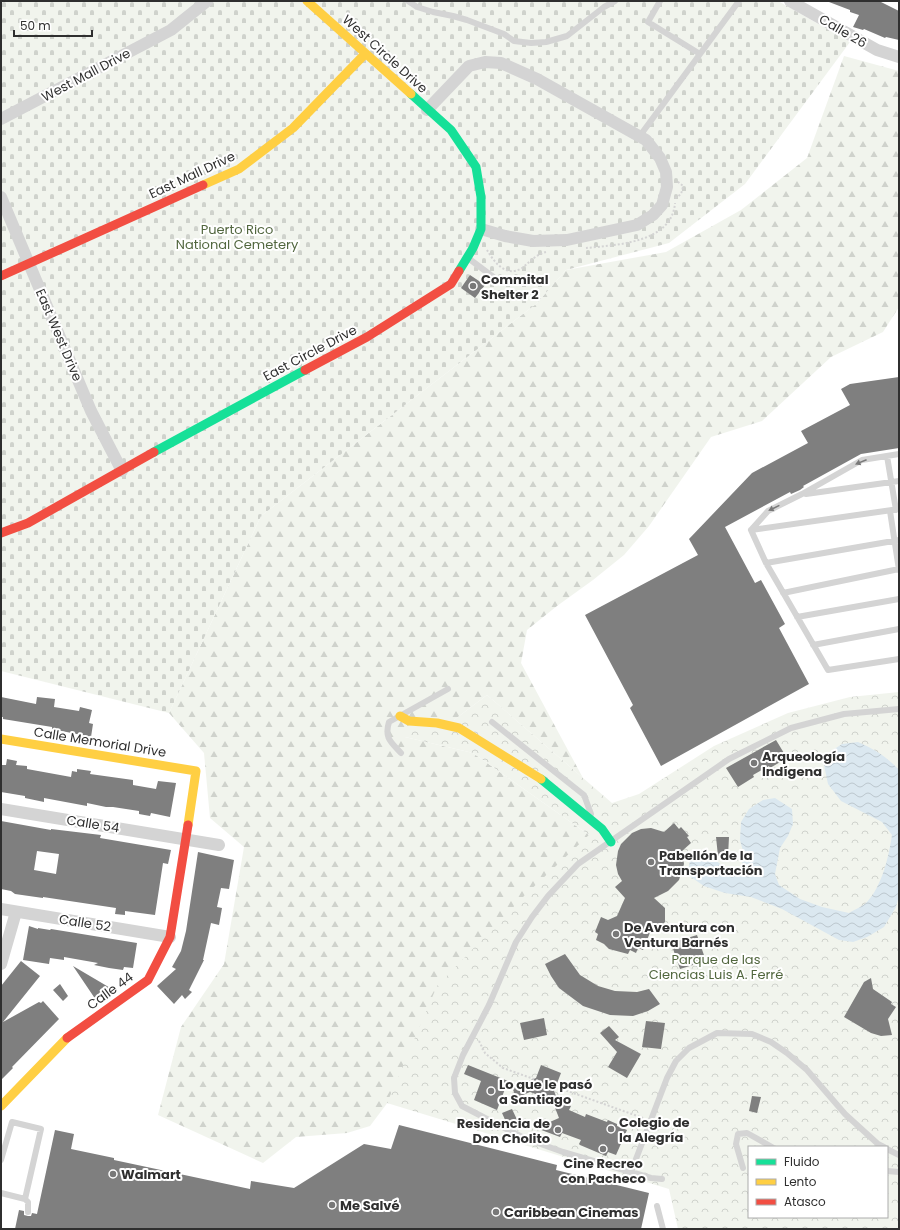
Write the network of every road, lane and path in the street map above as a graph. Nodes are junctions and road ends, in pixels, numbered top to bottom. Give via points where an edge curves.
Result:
1 (207, 1) edge
2 (307, 1) edge
3 (408, 1) edge
4 (615, 1) edge
5 (660, 1) edge
6 (739, 1) edge
7 (790, 1) edge
8 (365, 54) junction
9 (700, 54) junction
10 (899, 56) edge
11 (427, 110) junction
12 (1, 119) edge
13 (639, 137) junction
14 (1, 197) edge
15 (481, 229) junction
16 (467, 257) junction
17 (29, 264) junction
18 (1, 276) edge
19 (500, 282) dead end
20 (899, 454) edge
21 (887, 456) junction
22 (122, 471) junction
23 (899, 482) edge
24 (891, 483) junction
25 (802, 494) junction
26 (895, 510) edge
27 (751, 530) junction
28 (1, 533) edge
29 (897, 540) edge
30 (766, 564) junction
31 (899, 570) edge
32 (783, 593) junction
33 (899, 599) edge
34 (797, 617) junction
35 (899, 629) edge
36 (813, 645) junction
37 (899, 659) edge
38 (448, 689) dead end
39 (899, 709) edge
40 (400, 716) junction
41 (492, 722) dead end
42 (1, 739) edge
43 (401, 753) dead end
44 (196, 771) joint
45 (1, 809) edge
46 (595, 823) junction
47 (186, 840) junction
48 (611, 842) junction
49 (219, 845) dead end
50 (1, 909) edge
51 (16, 912) junction
52 (170, 937) junction
53 (1, 964) edge
54 (475, 1033) junction
55 (1, 1106) edge
56 (650, 1120) junction
57 (770, 1146) edge
58 (882, 1146) edge
59 (888, 1148) edge
60 (899, 1154) edge
61 (1, 1160) edge
62 (743, 1168) dead end
63 (888, 1171) edge
64 (631, 1172) junction
65 (899, 1172) edge
66 (662, 1179) dead end
67 (1, 1193) edge
68 (25, 1199) junction
69 (657, 1206) dead end
70 (28, 1212) dead end
71 (663, 1229) edge

1 - 12 street, West Mall Drive via 171,30
2 - 8 street, West Circle Drive
3 - 4 lane via 417,7 467,20 504,34 514,41 531,43 567,36
5 - 9 lane via 648,22
6 - 9 lane
7 - 10 street, Calle 26 via 877,50
8 - 11 street, West Circle Drive
8 - 17 street, East Mall Drive via 293,128 239,169
9 - 13 lane
11 - 13 street via 469,66 485,62 501,63 537,79
11 - 15 street, East Circle Drive via 451,130 476,167 482,197
13 - 15 street via 646,140 660,158 666,172 667,187 662,205 638,225 567,240 533,241
14 - 17 street, East West Drive
15 - 16 street, East Circle Drive
16 - 19 lane
16 - 22 street, East Circle Drive via 451,284 367,337
17 - 18 street, East Mall Drive
17 - 22 street, East West Drive via 91,411
20 - 21 lane
21 - 24 lane
21 -> 25 lane via 862,460
22 - 28 street, East Circle Drive via 28,523
23 - 24 lane
24 - 25 lane
24 - 26 lane
25 -> 27 lane via 768,512
26 - 27 lane
26 - 29 lane
27 - 30 lane
29 - 30 lane
29 - 31 lane
30 - 32 lane
31 - 32 lane
32 - 34 lane
33 - 34 lane
34 - 36 lane
35 - 36 lane
36 - 37 lane via 828,670
38 - 40 lane
39 - 48 lane via 844,714 791,728 729,759
40 - 43 lane via 389,722 387,738
40 - 46 street via 409,721 459,728 539,777
41 - 46 lane via 584,795
42 - 44 street, Calle Memorial Drive
44 - 47 street, Calle 44
45 - 47 street, Calle 54
46 - 48 street
47 - 49 street, Calle 54
47 - 52 street, Calle 44
48 - 54 lane via 578,864 532,917 516,942
50 - 51 street, Calle 52
51 - 52 street, Calle 52
51 - 53 street
52 - 55 street, Calle 44 via 148,980 65,1040
54 - 56 path via 485,1053 503,1068
54 - 64 lane via 454,1078 455,1093 462,1106 524,1138
56 - 58 lane via 676,1061 689,1048 716,1033 752,1034 787,1053 807,1070 845,1114
56 - 64 lane
57 - 62 lane via 747,1133 738,1134 736,1144
59 - 60 lane
61 - 68 lane via 12,1122 41,1129
63 - 65 lane
64 - 66 lane
67 - 68 lane
68 - 70 lane via 28,1202
69 - 71 lane

